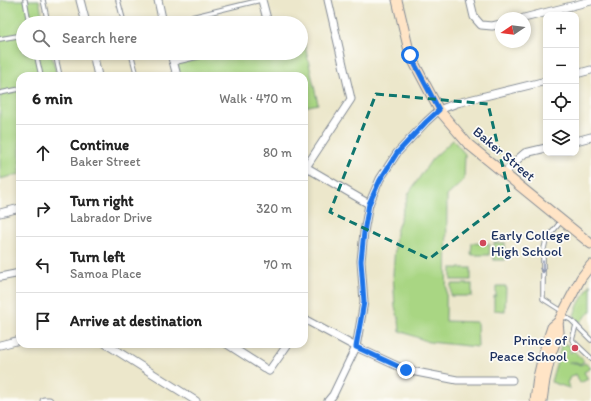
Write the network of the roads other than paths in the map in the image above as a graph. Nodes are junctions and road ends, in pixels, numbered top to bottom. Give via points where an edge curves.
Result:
1 (25, 0) edge
2 (43, 0) edge
3 (80, 0) edge
4 (118, 0) edge
5 (158, 0) edge
6 (262, 0) edge
7 (328, 0) edge
8 (397, 0) edge
9 (470, 0) edge
10 (591, 1) edge
11 (28, 16) edge
12 (46, 16) edge
13 (84, 16) edge
14 (122, 16) edge
15 (161, 16) edge
16 (196, 16) edge
17 (266, 16) edge
18 (531, 16) edge
19 (495, 25) edge
20 (16, 36) edge
21 (0, 39) edge
22 (38, 60) edge
23 (57, 60) edge
24 (95, 60) edge
25 (133, 60) edge
26 (177, 60) edge
27 (173, 61) joint
28 (591, 70) edge
29 (40, 72) edge
30 (59, 72) edge
31 (97, 72) edge
32 (136, 72) edge
33 (176, 72) edge
34 (579, 73) edge
35 (543, 82) edge
36 (16, 90) edge
37 (0, 93) edge
38 (439, 110) junction
39 (591, 137) edge
40 (579, 140) edge
41 (543, 149) edge
42 (308, 162) edge
43 (308, 168) edge
44 (504, 174) junction
45 (369, 204) junction
46 (16, 209) edge
47 (0, 213) edge
48 (562, 220) junction
49 (591, 244) edge
50 (591, 265) edge
51 (16, 273) edge
52 (0, 278) edge
53 (561, 316) junction
54 (308, 321) edge
55 (576, 325) junction
56 (591, 340) edge
57 (16, 341) edge
58 (0, 344) edge
59 (356, 347) junction
60 (112, 348) edge
61 (233, 348) edge
62 (285, 348) edge
63 (591, 358) edge
64 (512, 380) dead end
65 (44, 401) edge
66 (49, 401) edge
67 (196, 401) edge
68 (328, 401) edge
69 (535, 401) edge
70 (542, 401) edge

1 - 11 lane
2 - 12 lane
3 - 13 street
4 - 14 lane
5 - 15 street
6 - 16 lane
6 - 17 street
7 - 42 street via 351,99
8 - 38 street, Baker Street via 410,55
9 - 19 street via 474,16 481,25
10 - 18 street
20 - 21 lane
22 - 29 lane
23 - 30 lane
24 - 31 street
25 - 32 lane
26 - 27 street
27 - 33 street
28 - 34 street
35 - 38 street via 457,103
36 - 37 lane
38 - 44 street, Baker Street via 468,144
38 - 45 street via 397,153
39 - 40 street
41 - 44 street via 525,154
43 - 45 street
44 - 48 street, Baker Street
45 - 59 street via 361,261 364,302
46 - 47 street
48 - 49 street, Baker Street
48 -> 53 lane via 546,240 543,253 543,299
50 - 53 street via 581,278
51 - 52 street
53 - 55 lane
53 - 69 street via 552,327 545,348
53 - 70 street
54 - 59 street
55 - 56 lane
55 - 63 lane via 572,340
57 - 58 street
59 - 64 street via 406,370 457,380
59 - 68 street
60 - 67 street
61 - 62 street via 269,371
65 - 66 street

